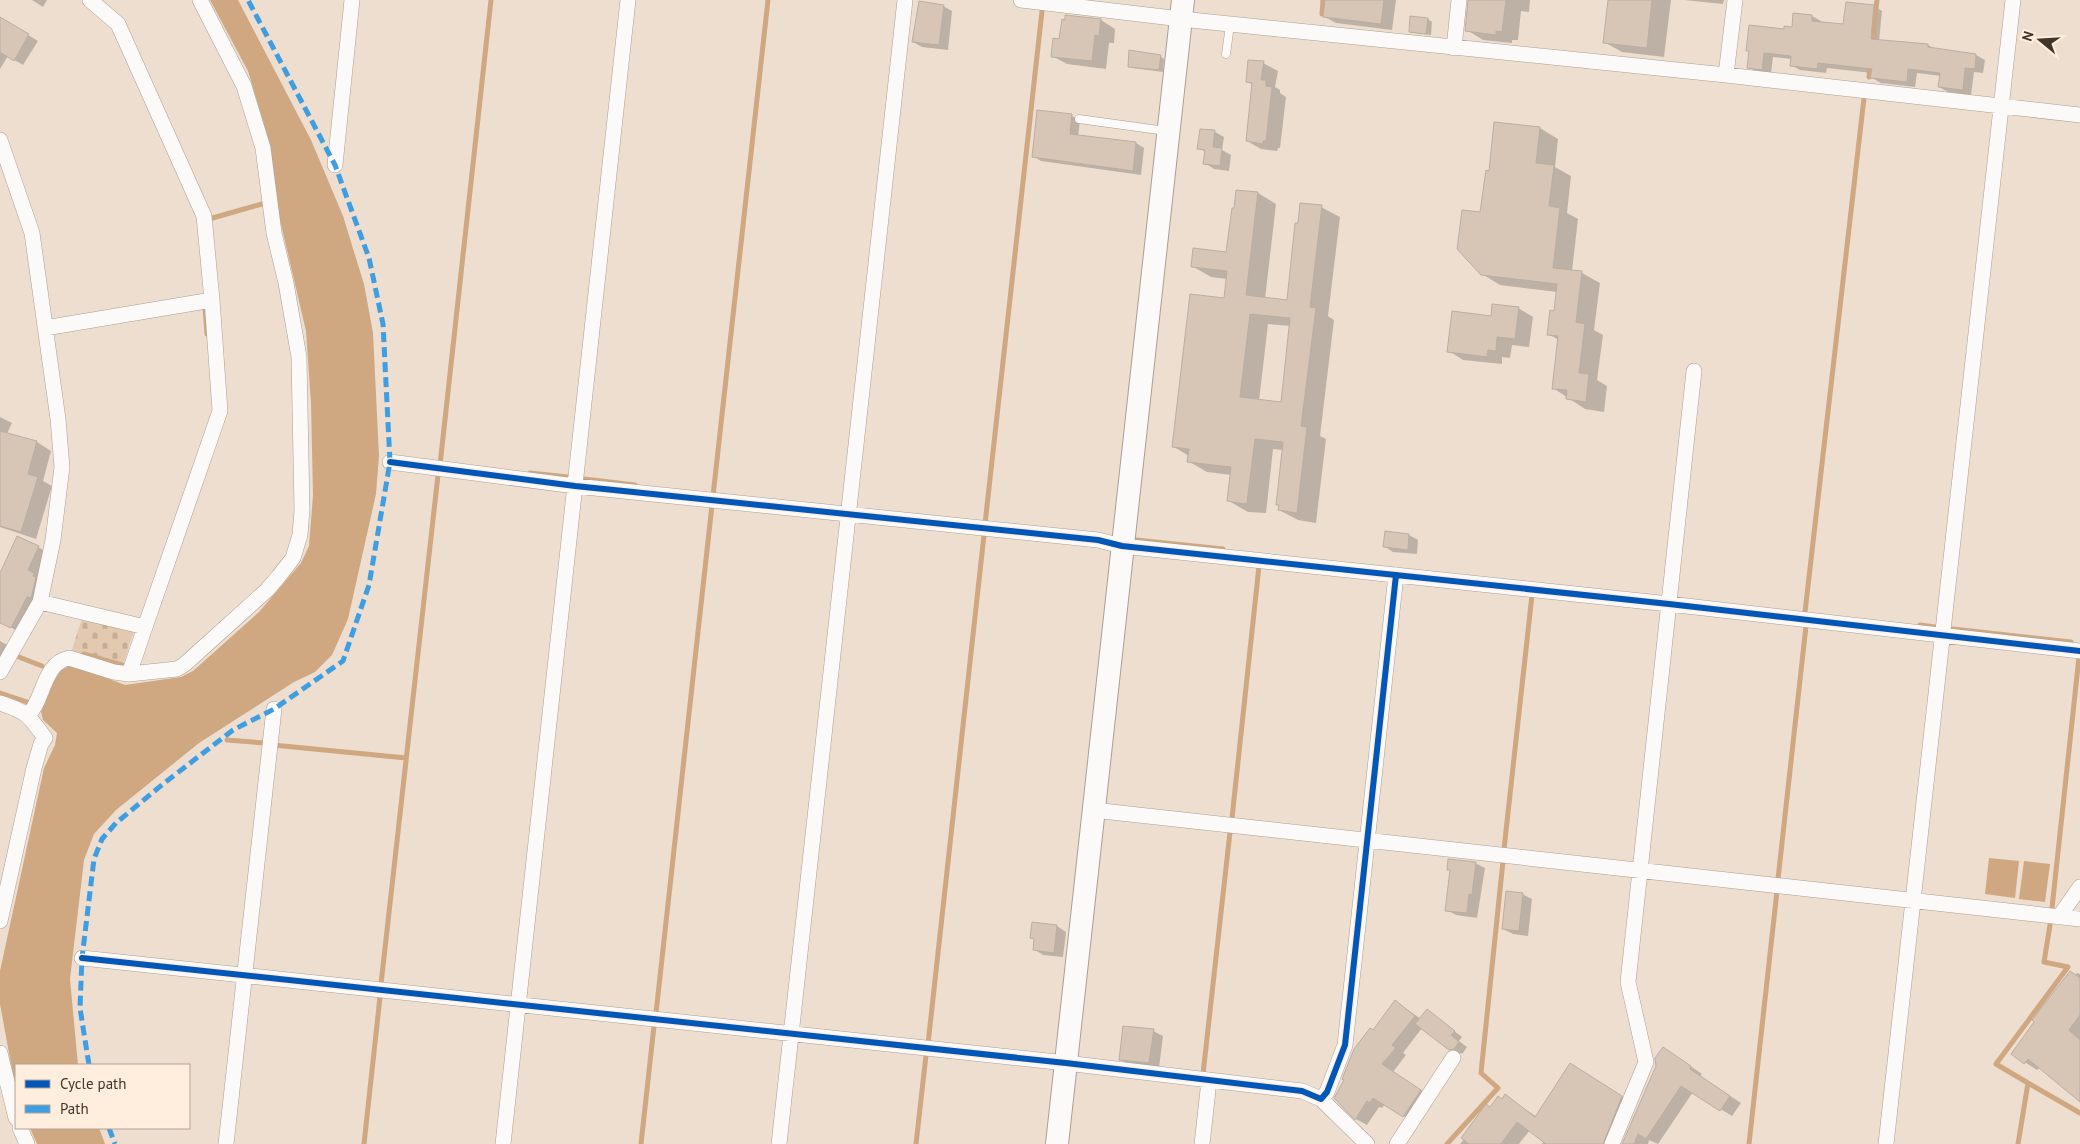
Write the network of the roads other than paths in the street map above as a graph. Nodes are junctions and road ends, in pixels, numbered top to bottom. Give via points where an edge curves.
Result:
1 (90, 0) edge
2 (200, 0) edge
3 (352, 0) edge
4 (628, 0) edge
5 (905, 0) edge
6 (1021, 0) edge
7 (1459, 0) edge
8 (1735, 0) edge
9 (2013, 0) edge
10 (1182, 10) edge
11 (1230, 24) junction
12 (1454, 48) junction
13 (1226, 54) dead end
14 (1726, 75) junction
15 (2002, 106) junction
16 (2080, 115) edge
17 (1079, 119) dead end
18 (1168, 132) junction
19 (0, 140) edge
20 (335, 165) dead end
21 (212, 300) junction
22 (45, 328) junction
23 (1694, 371) dead end
24 (390, 462) dead end
25 (575, 486) junction
26 (849, 516) junction
27 (1122, 546) junction
28 (1396, 576) junction
29 (40, 602) junction
30 (1669, 604) junction
31 (145, 627) junction
32 (1943, 635) junction
33 (2080, 651) edge
34 (0, 672) edge
35 (129, 674) junction
36 (0, 703) edge
37 (274, 710) dead end
38 (28, 716) junction
39 (1094, 810) junction
40 (1367, 839) junction
41 (1640, 870) junction
42 (2080, 887) edge
43 (1914, 901) junction
44 (2059, 917) junction
45 (2080, 919) edge
46 (0, 921) edge
47 (82, 958) dead end
48 (244, 975) junction
49 (518, 1006) junction
50 (791, 1035) junction
51 (0, 1053) edge
52 (1453, 1058) dead end
53 (1066, 1062) junction
54 (1208, 1081) junction
55 (1321, 1099) junction
56 (15, 1114) edge
57 (20, 1129) edge
58 (27, 1144) edge
59 (226, 1144) edge
60 (503, 1144) edge
61 (779, 1144) edge
62 (1057, 1144) edge
63 (1202, 1144) edge
64 (1367, 1144) edge
65 (1397, 1144) edge
66 (1612, 1144) edge
67 (1886, 1144) edge

1 - 21 street via 118,24 204,216
2 - 35 street via 244,86 263,148 273,225 299,357 300,535 293,558 273,583 185,664 177,669
3 - 20 street
4 - 25 street
5 - 26 street
6 - 10 street
7 - 12 street
8 - 14 street
9 - 15 street
10 - 11 street
10 - 18 street
11 - 12 street
11 - 13 lane
12 - 14 street
14 - 15 street
15 - 16 street
15 - 32 street
17 - 18 lane
18 - 27 street
19 - 22 street via 32,233
21 - 22 street
21 - 31 street via 220,411
22 - 29 street via 62,467 54,540
23 - 30 street
24 - 25 street
25 - 26 street
25 - 49 street
26 - 27 street via 1098,540
26 - 50 street
27 - 28 street
27 - 39 street
28 - 30 street
28 - 40 street
29 - 31 street
29 - 34 street
30 - 32 street
30 - 41 street
31 - 35 street
32 - 33 street
32 - 43 street
35 - 38 street via 63,659 51,671
36 - 38 street
37 - 48 street
38 - 46 street via 45,738 34,768
39 - 40 street
39 - 53 street
40 - 41 street
40 - 55 street via 1345,1045 1328,1092
41 - 43 street
41 - 66 street via 1628,982 1646,1062
42 - 44 street
43 - 44 street
43 - 67 street
44 - 45 street
47 - 48 street
48 - 49 street
48 - 59 street
49 - 50 street
49 - 60 street
50 - 53 street
50 - 61 street
51 - 56 street
52 - 65 street
53 - 54 street
53 - 62 street
54 - 55 street via 1302,1091
54 - 63 street
55 - 64 street
57 - 58 street

